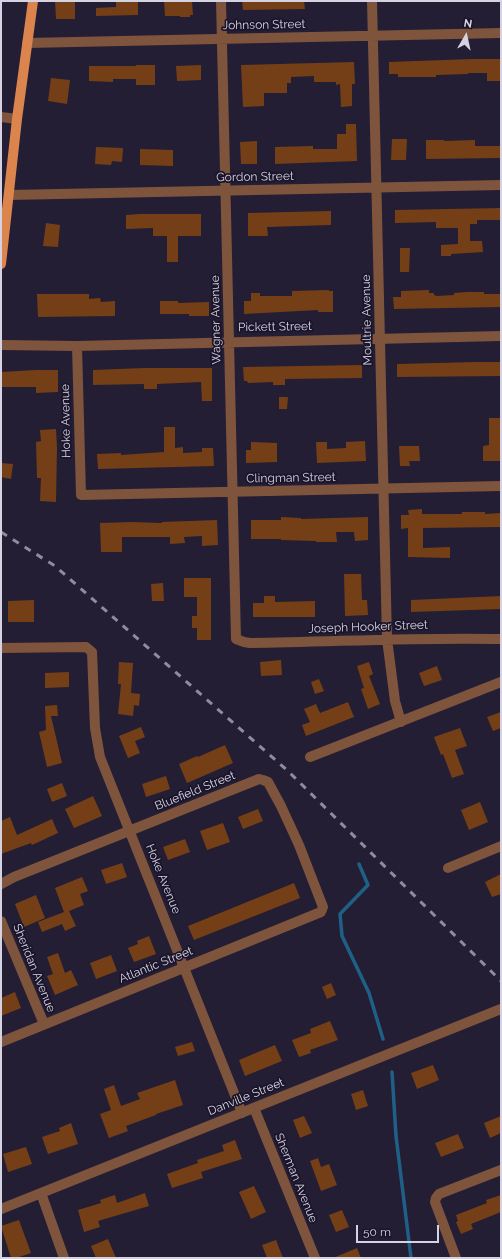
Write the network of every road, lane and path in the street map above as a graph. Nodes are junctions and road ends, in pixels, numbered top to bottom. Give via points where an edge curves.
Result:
1 (33, 1) edge
2 (221, 1) edge
3 (372, 1) edge
4 (501, 33) edge
5 (373, 36) junction
6 (222, 39) junction
7 (27, 43) junction
8 (1, 117) edge
9 (17, 119) junction
10 (501, 185) edge
11 (377, 188) junction
12 (226, 191) junction
13 (9, 195) junction
14 (1, 264) edge
15 (501, 336) edge
16 (380, 338) junction
17 (229, 341) junction
18 (1, 345) edge
19 (77, 346) junction
20 (501, 486) edge
21 (383, 489) junction
22 (232, 492) junction
23 (81, 495) joint
24 (236, 639) joint
25 (387, 639) junction
26 (501, 639) edge
27 (1, 648) edge
28 (501, 682) edge
29 (401, 722) junction
30 (310, 757) dead end
31 (130, 831) junction
32 (501, 846) edge
33 (448, 868) dead end
34 (1, 884) edge
35 (321, 912) joint
36 (1, 921) edge
37 (185, 968) junction
38 (501, 1009) edge
39 (44, 1024) junction
40 (1, 1042) edge
41 (254, 1108) junction
42 (242, 1113) junction
43 (501, 1170) edge
44 (40, 1193) junction
45 (1, 1209) edge
46 (64, 1258) edge
47 (315, 1258) edge
48 (456, 1258) edge

1 - 7 main road
2 - 6 street, Wagner Avenue
3 - 5 street, Moultrie Avenue
4 - 5 street, Johnson Street
5 - 6 street, Johnson Street
5 - 11 street, Moultrie Avenue
6 - 7 street, Johnson Street
6 - 12 street, Wagner Avenue
7 - 9 main road
8 - 9 street
9 - 13 main road
10 - 11 street, Gordon Street
11 - 12 street, Gordon Street
11 - 16 street, Moultrie Avenue
12 - 13 street, Gordon Street
12 - 17 street, Wagner Avenue
13 - 14 main road
15 - 16 street, Pickett Street
16 - 17 street, Pickett Street
16 - 21 street, Moultrie Avenue
17 - 19 street, Pickett Street
17 - 22 street, Wagner Avenue
18 - 19 street, Pickett Street
19 - 23 street, Hoke Avenue
20 - 21 street, Clingman Street
21 - 22 street, Clingman Street
21 - 25 street, Moultrie Avenue
22 - 23 street, Clingman Street
22 - 24 street, Wagner Avenue
24 - 25 street, Joseph Hooker Street via 250,643
25 - 26 street, Joseph Hooker Street
25 - 29 street, Moultrie Avenue via 395,701
27 - 31 street, Hoke Avenue via 90,649 93,655 96,743
28 - 29 street
29 - 30 street
31 - 34 street, Bluefield Street
31 - 35 street, Bluefield Street via 259,779 268,782 299,845 323,907
31 - 37 street, Hoke Avenue
32 - 33 street
35 - 37 street, Atlantic Street
36 - 39 street, Sheridan Avenue
37 - 39 street, Atlantic Street
37 - 42 street, Hoke Avenue
38 - 41 street, Danville Street
39 - 40 street, Atlantic Street
41 - 42 street, Danville Street
41 - 47 street, Sherman Avenue
42 - 44 street, Danville Street
43 - 48 street via 438,1194 435,1202
44 - 45 street, Danville Street
44 - 46 street

